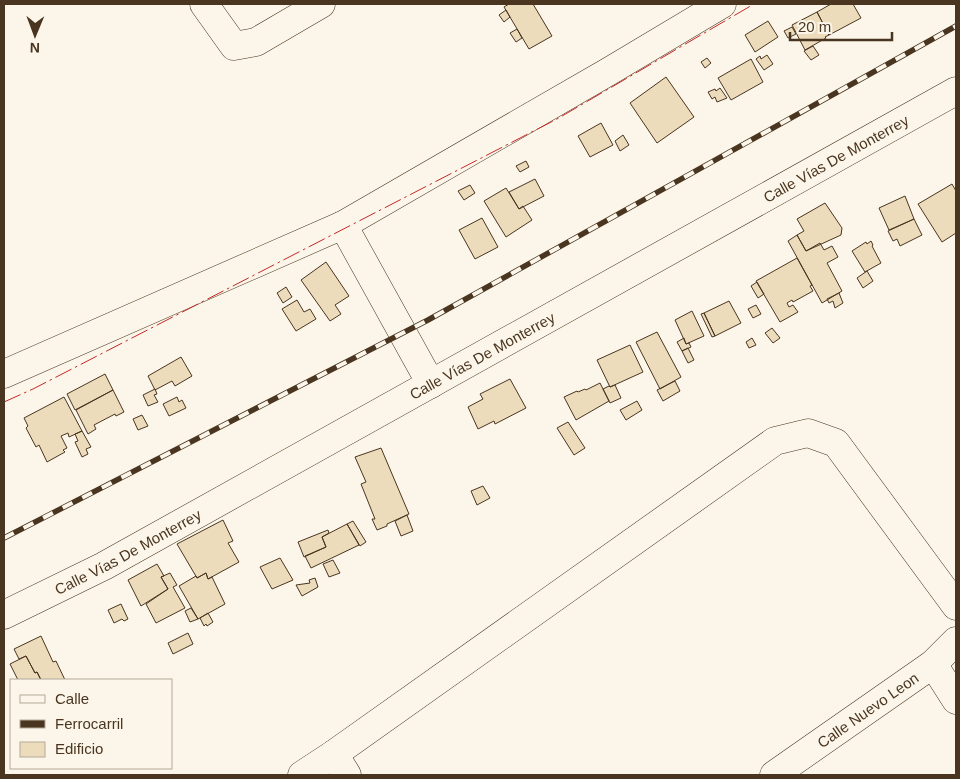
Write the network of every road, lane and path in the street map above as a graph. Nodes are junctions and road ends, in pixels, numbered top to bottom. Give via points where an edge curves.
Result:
1 (204, 4) edge
2 (321, 4) edge
3 (722, 4) edge
4 (956, 91) edge
5 (343, 225) junction
6 (4, 374) edge
7 (431, 384) junction
8 (956, 606) edge
9 (4, 615) edge
10 (956, 641) edge
11 (933, 664) junction
12 (956, 700) edge
13 (340, 765) edge
14 (302, 775) edge
15 (774, 775) edge

1 - 2 street via 234,46 256,42
3 - 5 street
4 - 7 street, Calle Vías De Monterrey
5 - 6 street
5 - 7 street
7 - 9 street, Calle Vías De Monterrey via 104,566
8 - 13 street via 836,443 808,433 775,441
10 - 11 street, Calle Nuevo Leon
11 - 12 street
11 - 15 street, Calle Nuevo Leon
13 - 14 street

